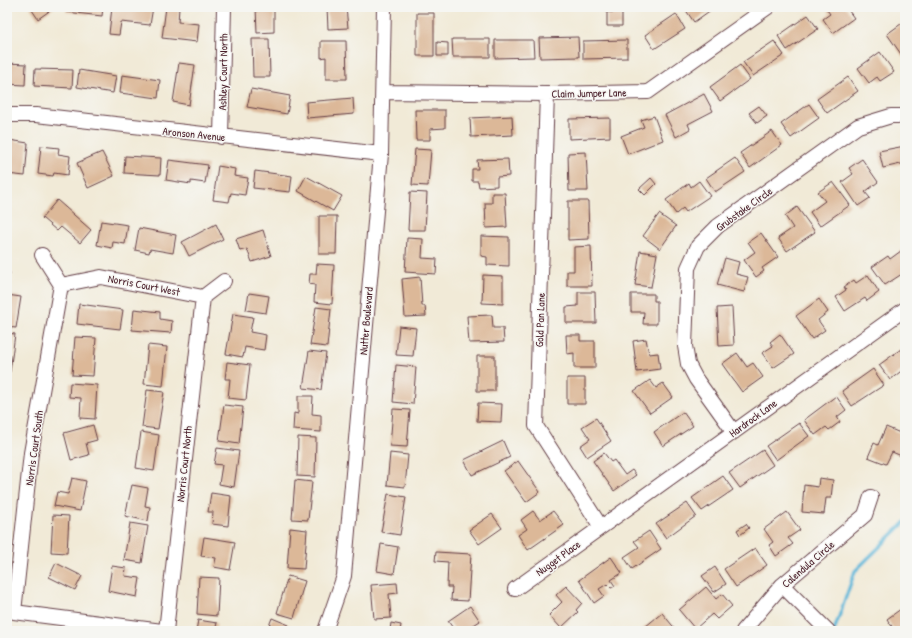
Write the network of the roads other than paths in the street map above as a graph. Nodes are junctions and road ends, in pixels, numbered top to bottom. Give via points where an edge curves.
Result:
1 (224, 7) edge
2 (384, 7) edge
3 (768, 7) edge
4 (383, 92) junction
5 (547, 94) junction
6 (7, 115) edge
7 (905, 116) edge
8 (221, 137) junction
9 (381, 154) junction
10 (42, 255) dead end
11 (224, 281) dead end
12 (61, 285) junction
13 (203, 297) junction
14 (905, 309) edge
15 (734, 432) junction
16 (871, 497) dead end
17 (601, 527) junction
18 (782, 586) junction
19 (515, 589) dead end
20 (10, 615) edge
21 (823, 626) edge
22 (162, 631) edge
23 (166, 631) edge
24 (325, 631) edge
25 (742, 631) edge

1 - 8 street, Ashley Court North
2 - 4 street, Nutter Boulevard
3 - 5 street, Claim Jumper Lane via 648,92
4 - 5 street, Claim Jumper Lane
4 - 9 street, Nutter Boulevard
5 - 17 street, Gold Pan Lane via 536,426
6 - 8 street, Aronson Avenue via 36,115
7 - 15 street, Grubstake Circle via 891,116 858,126 718,226 698,246 688,268 686,289 685,346 688,364
8 - 9 street, Aronson Avenue
9 - 24 street, Nutter Boulevard via 344,576
10 - 12 street
11 - 13 street
12 - 13 street, Norris Court West via 101,277
12 - 20 street, Norris Court South via 31,453
13 - 23 street, Norris Court North
14 - 15 street, Hardrock Lane
15 - 17 street, Hardrock Lane
16 - 18 street, Calendula Circle via 865,515
17 - 19 street, Nugget Place
18 - 21 street
18 - 25 street, Calendula Circle
20 - 22 street

